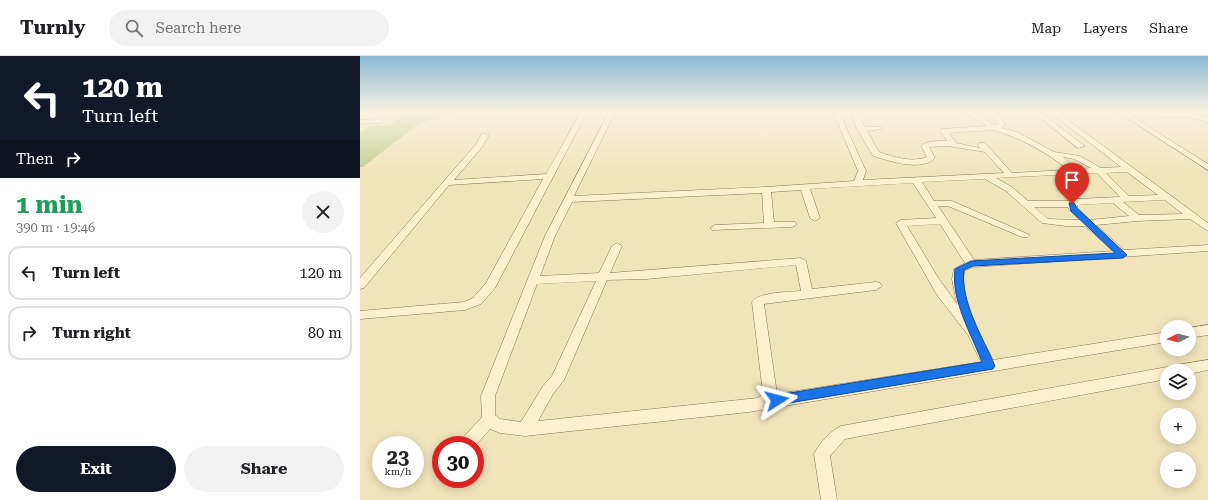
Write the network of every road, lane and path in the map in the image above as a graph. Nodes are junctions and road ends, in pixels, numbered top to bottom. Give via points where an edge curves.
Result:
1 (573, 133) edge
2 (602, 133) edge
3 (852, 133) edge
4 (861, 133) edge
5 (945, 133) edge
6 (1010, 133) edge
7 (1063, 133) edge
8 (1081, 133) edge
9 (1154, 133) edge
10 (485, 134) dead end
11 (980, 143) dead end
12 (860, 144) junction
13 (953, 144) junction
14 (1080, 146) dead end
15 (986, 150) junction
16 (1051, 154) junction
17 (1208, 168) edge
18 (1129, 169) junction
19 (1098, 170) junction
20 (862, 171) junction
21 (1075, 171) junction
22 (1009, 174) junction
23 (549, 176) junction
24 (986, 176) junction
25 (916, 180) junction
26 (876, 182) junction
27 (446, 183) junction
28 (858, 183) junction
29 (805, 188) junction
30 (766, 190) junction
31 (1166, 197) junction
32 (569, 199) junction
33 (1127, 199) junction
34 (1115, 200) junction
35 (931, 204) junction
36 (1025, 204) junction
37 (1072, 204) junction
38 (1192, 216) junction
39 (815, 218) dead end
40 (1137, 218) junction
41 (942, 221) junction
42 (1088, 222) junction
43 (792, 224) dead end
44 (769, 225) junction
45 (715, 228) dead end
46 (1208, 228) edge
47 (1025, 235) dead end
48 (617, 246) dead end
49 (1208, 248) edge
50 (1123, 255) junction
51 (971, 264) junction
52 (602, 278) junction
53 (534, 280) junction
54 (360, 285) edge
55 (876, 286) dead end
56 (807, 294) junction
57 (360, 315) edge
58 (1208, 330) edge
59 (1196, 332) edge
60 (977, 338) junction
61 (1160, 338) edge
62 (1208, 365) edge
63 (989, 366) junction
64 (1196, 367) edge
65 (1160, 374) edge
66 (762, 402) junction
67 (489, 420) junction
68 (525, 429) junction
69 (474, 436) edge
70 (829, 500) edge

1 - 23 street
2 - 32 street
3 - 12 street
4 - 12 street
5 - 13 street
6 - 16 street
7 - 14 street
8 - 18 street
9 - 17 street
10 - 27 street via 480,144
11 - 15 street
12 - 13 street via 876,154 895,160 916,161 931,158 925,146
12 - 20 street
13 - 15 street
15 - 22 street
16 - 19 street via 1068,153 1078,156
16 - 21 street via 1058,156
18 - 19 street
18 - 31 street
19 - 21 street
19 - 33 street
20 - 26 street
20 - 28 street
21 - 22 street
22 - 24 street
23 - 27 street
23 - 57 street via 491,285 477,302 465,306
24 - 25 street
24 - 36 street via 1005,186
25 - 26 street
25 - 35 street
26 - 28 street
27 - 54 street
28 - 29 street
29 - 30 street
29 - 39 street
30 - 32 street
30 - 44 street
31 - 33 street
31 - 38 street
32 - 53 street via 550,236
33 - 34 street
34 - 37 street
34 - 40 street
35 - 41 street
35 - 47 street via 949,203
36 - 37 street
36 - 42 street via 1045,221 1052,223
37 - 42 street via 1073,209
38 - 40 street
38 - 46 street
40 - 42 street
41 - 51 street
41 - 60 street via 901,223 937,288
42 - 50 street
43 - 44 street
44 - 45 street
48 - 52 street
49 - 50 street
50 - 51 street
51 - 60 street via 960,269 958,283 960,296
52 - 53 street
52 - 56 street via 801,261
52 - 68 street via 557,380 548,390
53 - 67 street via 488,396 486,411
55 - 56 street
56 - 66 street via 763,299 758,302 770,395
58 - 59 street
60 - 63 street
61 - 63 street
62 - 64 street
63 - 66 street
65 - 70 street via 841,433 822,454
66 - 68 street via 749,406
67 - 68 street via 498,426
67 - 69 street

